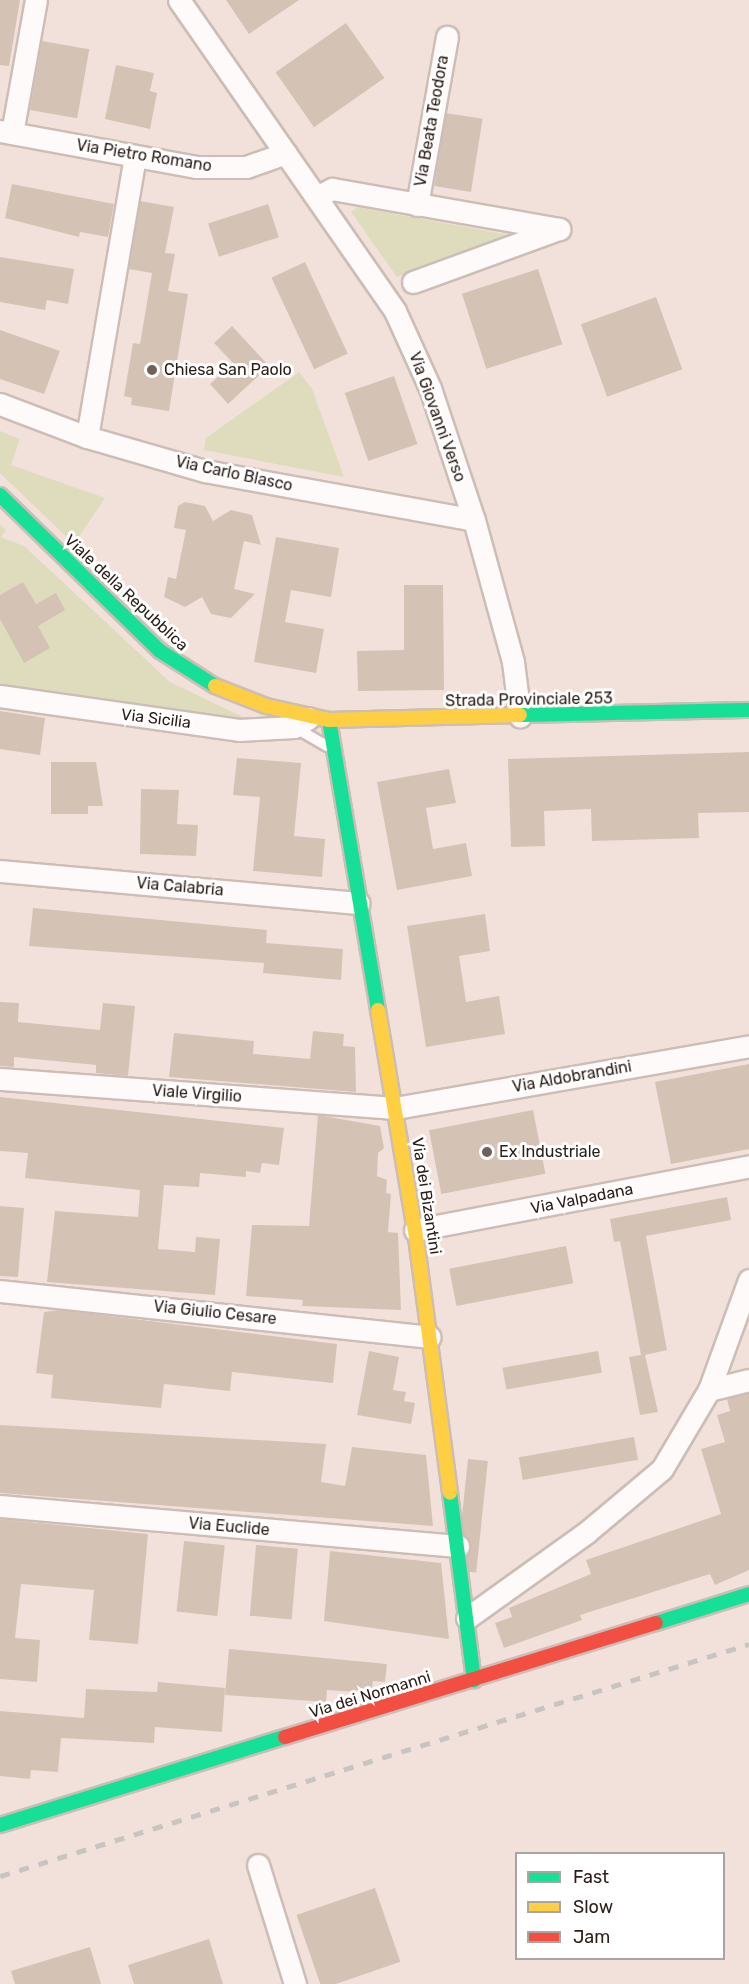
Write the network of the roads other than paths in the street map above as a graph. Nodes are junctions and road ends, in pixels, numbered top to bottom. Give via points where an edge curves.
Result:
1 (36, 0) edge
2 (179, 0) edge
3 (447, 38) dead end
4 (6, 132) edge
5 (286, 153) junction
6 (135, 157) junction
7 (318, 196) junction
8 (417, 205) junction
9 (413, 282) dead end
10 (0, 404) edge
11 (87, 437) junction
12 (2, 501) edge
13 (474, 520) junction
14 (0, 696) edge
15 (749, 710) edge
16 (520, 717) junction
17 (311, 722) junction
18 (333, 750) junction
19 (0, 871) edge
20 (359, 903) junction
21 (749, 1046) edge
22 (0, 1079) edge
23 (394, 1108) junction
24 (749, 1166) edge
25 (415, 1230) junction
26 (749, 1280) edge
27 (0, 1292) edge
28 (430, 1337) junction
29 (749, 1380) edge
30 (709, 1390) junction
31 (0, 1506) edge
32 (458, 1546) junction
33 (749, 1594) edge
34 (467, 1618) junction
35 (474, 1680) junction
36 (0, 1825) edge
37 (258, 1865) dead end
38 (295, 1984) edge

1 - 4 street
2 - 5 street, Via Giovanni Verso
3 - 8 street, Via Beata Teodora
4 - 6 street, Via Pietro Romano
5 - 6 street, Via Pietro Romano via 246,167 222,168
5 - 7 street, Via Giovanni Verso
6 - 11 street
7 - 8 street, Via Beata Teodora via 332,189
7 - 13 street, Via Giovanni Verso via 395,311 430,388
8 - 9 street, Via Beata Teodora via 560,229
10 - 11 street, Via Carlo Blasco
11 - 13 street, Via Carlo Blasco via 205,471
12 - 17 street, Viale della Repubblica via 160,651 196,678 228,695
13 - 16 street, Via Giovanni Verso via 513,662
14 - 17 street, Via Sicilia via 239,730
15 - 16 street, Strada Provinciale 253
16 - 17 street, Strada Provinciale 253
17 - 18 street, Via dei Bizantini
17 - 18 lane
18 - 20 street, Via dei Bizantini
19 - 20 street, Via Calabria
20 - 23 street, Via dei Bizantini
21 - 23 street, Via Aldobrandini
22 - 23 street, Viale Virgilio
23 - 25 street, Via dei Bizantini
24 - 25 street, Via Valpadana
25 - 28 street, Via dei Bizantini
26 - 30 street
27 - 28 street, Via Giulio Cesare
28 - 32 street, Via dei Bizantini
29 - 30 street
30 - 34 street via 662,1469 587,1533
31 - 32 street, Via Euclide
32 - 34 street, Via dei Bizantini
33 - 35 street, Via dei Normanni
34 - 35 street, Via dei Bizantini
35 - 36 street, Via dei Normanni
37 - 38 street

